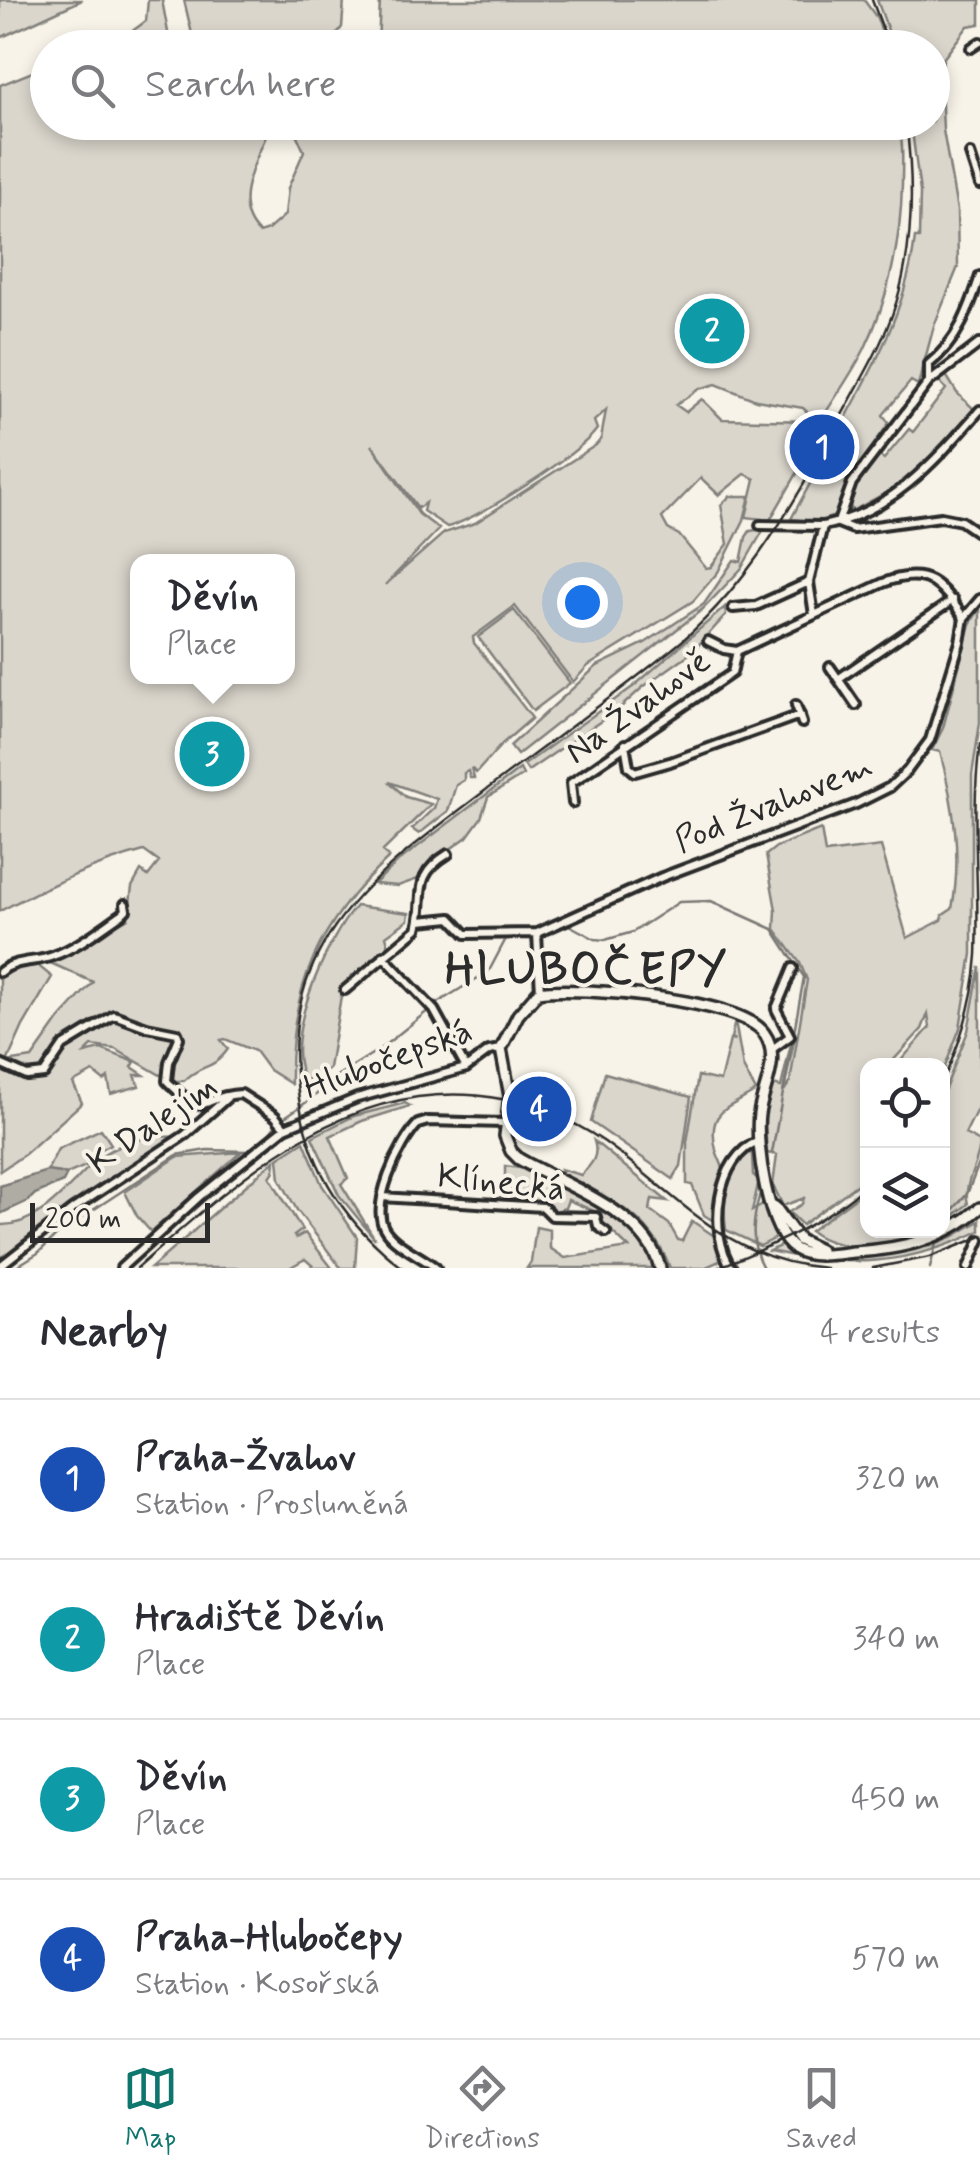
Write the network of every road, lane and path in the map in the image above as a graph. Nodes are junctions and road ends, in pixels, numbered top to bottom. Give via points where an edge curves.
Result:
1 (980, 42) edge
2 (971, 48) dead end
3 (970, 154) dead end
4 (980, 185) edge
5 (980, 276) edge
6 (980, 342) edge
7 (929, 382) junction
8 (980, 410) edge
9 (838, 523) junction
10 (760, 525) dead end
11 (823, 526) junction
12 (980, 534) edge
13 (808, 582) junction
14 (980, 599) edge
15 (953, 600) junction
16 (733, 608) dead end
17 (814, 615) junction
18 (964, 618) junction
19 (708, 642) dead end
20 (737, 651) junction
21 (830, 666) dead end
22 (838, 679) junction
23 (796, 705) dead end
24 (856, 706) dead end
25 (625, 744) junction
26 (574, 803) dead end
27 (448, 854) dead end
28 (125, 904) dead end
29 (420, 921) junction
30 (537, 933) junction
31 (383, 956) junction
32 (792, 968) dead end
33 (0, 972) edge
34 (345, 990) dead end
35 (540, 992) junction
36 (501, 1049) junction
37 (771, 1050) junction
38 (0, 1064) edge
39 (466, 1068) junction
40 (228, 1097) junction
41 (200, 1106) junction
42 (204, 1119) junction
43 (280, 1122) junction
44 (504, 1123) junction
45 (759, 1141) junction
46 (382, 1197) junction
47 (980, 1208) edge
48 (606, 1232) dead end
49 (980, 1240) edge
50 (0, 1266) edge
51 (122, 1268) edge
52 (436, 1268) edge
53 (660, 1268) edge
54 (732, 1268) edge
55 (968, 1268) edge

1 - 2 street
3 - 4 street
5 - 7 street via 957,336 929,364
6 - 7 street
7 - 9 street via 852,482
8 - 9 street via 914,482
9 - 11 street
9 - 12 street via 853,529 952,518
10 - 11 street
11 - 13 street
13 - 16 street via 756,606
13 - 17 street
14 - 18 street, Pod Žvahovem
15 - 17 street, Na Žvahově via 934,582 906,576
15 - 18 street
15 - 22 street
17 - 20 street, Na Žvahově
18 - 30 street, Pod Žvahovem via 930,740 890,787
19 - 20 street, Na Žvahově
20 - 25 street, Na Žvahově via 732,672
21 - 22 street
22 - 24 street
23 - 25 street via 801,719 635,772
25 - 26 street, Na Žvahově via 570,783
27 - 29 street via 422,882
28 - 33 street via 122,914 68,949
29 - 30 street, Pod Žvahovem via 451,918 466,934
29 - 31 street
30 - 35 street
31 - 34 street
31 - 39 street via 432,1007
32 - 37 street via 776,1010 790,1036
35 - 36 street, Hlubočepská via 518,1015
35 - 37 street via 614,991 681,1002 751,1021
36 - 39 street, Hlubočepská
36 - 44 street via 510,1096
37 - 45 street
38 - 41 street via 27,1076 44,1074 64,1046 120,1016 178,1033 167,1081
39 - 43 street, Hlubočepská
40 - 41 street
40 - 42 street, K Dalejím
40 - 43 street, K Dalejím via 241,1094
41 - 42 street
42 - 50 street, K Dalejím
43 - 51 street, Hlubočepská
44 - 46 street via 418,1124
44 - 53 street via 515,1156 631,1222 651,1244
45 - 47 street via 775,1223 792,1248 808,1254 890,1250 926,1241
45 - 54 street via 744,1148 722,1190 722,1246
46 - 48 street, Klínecká via 542,1207 552,1216 596,1217
46 - 52 street via 387,1232
49 - 55 street

